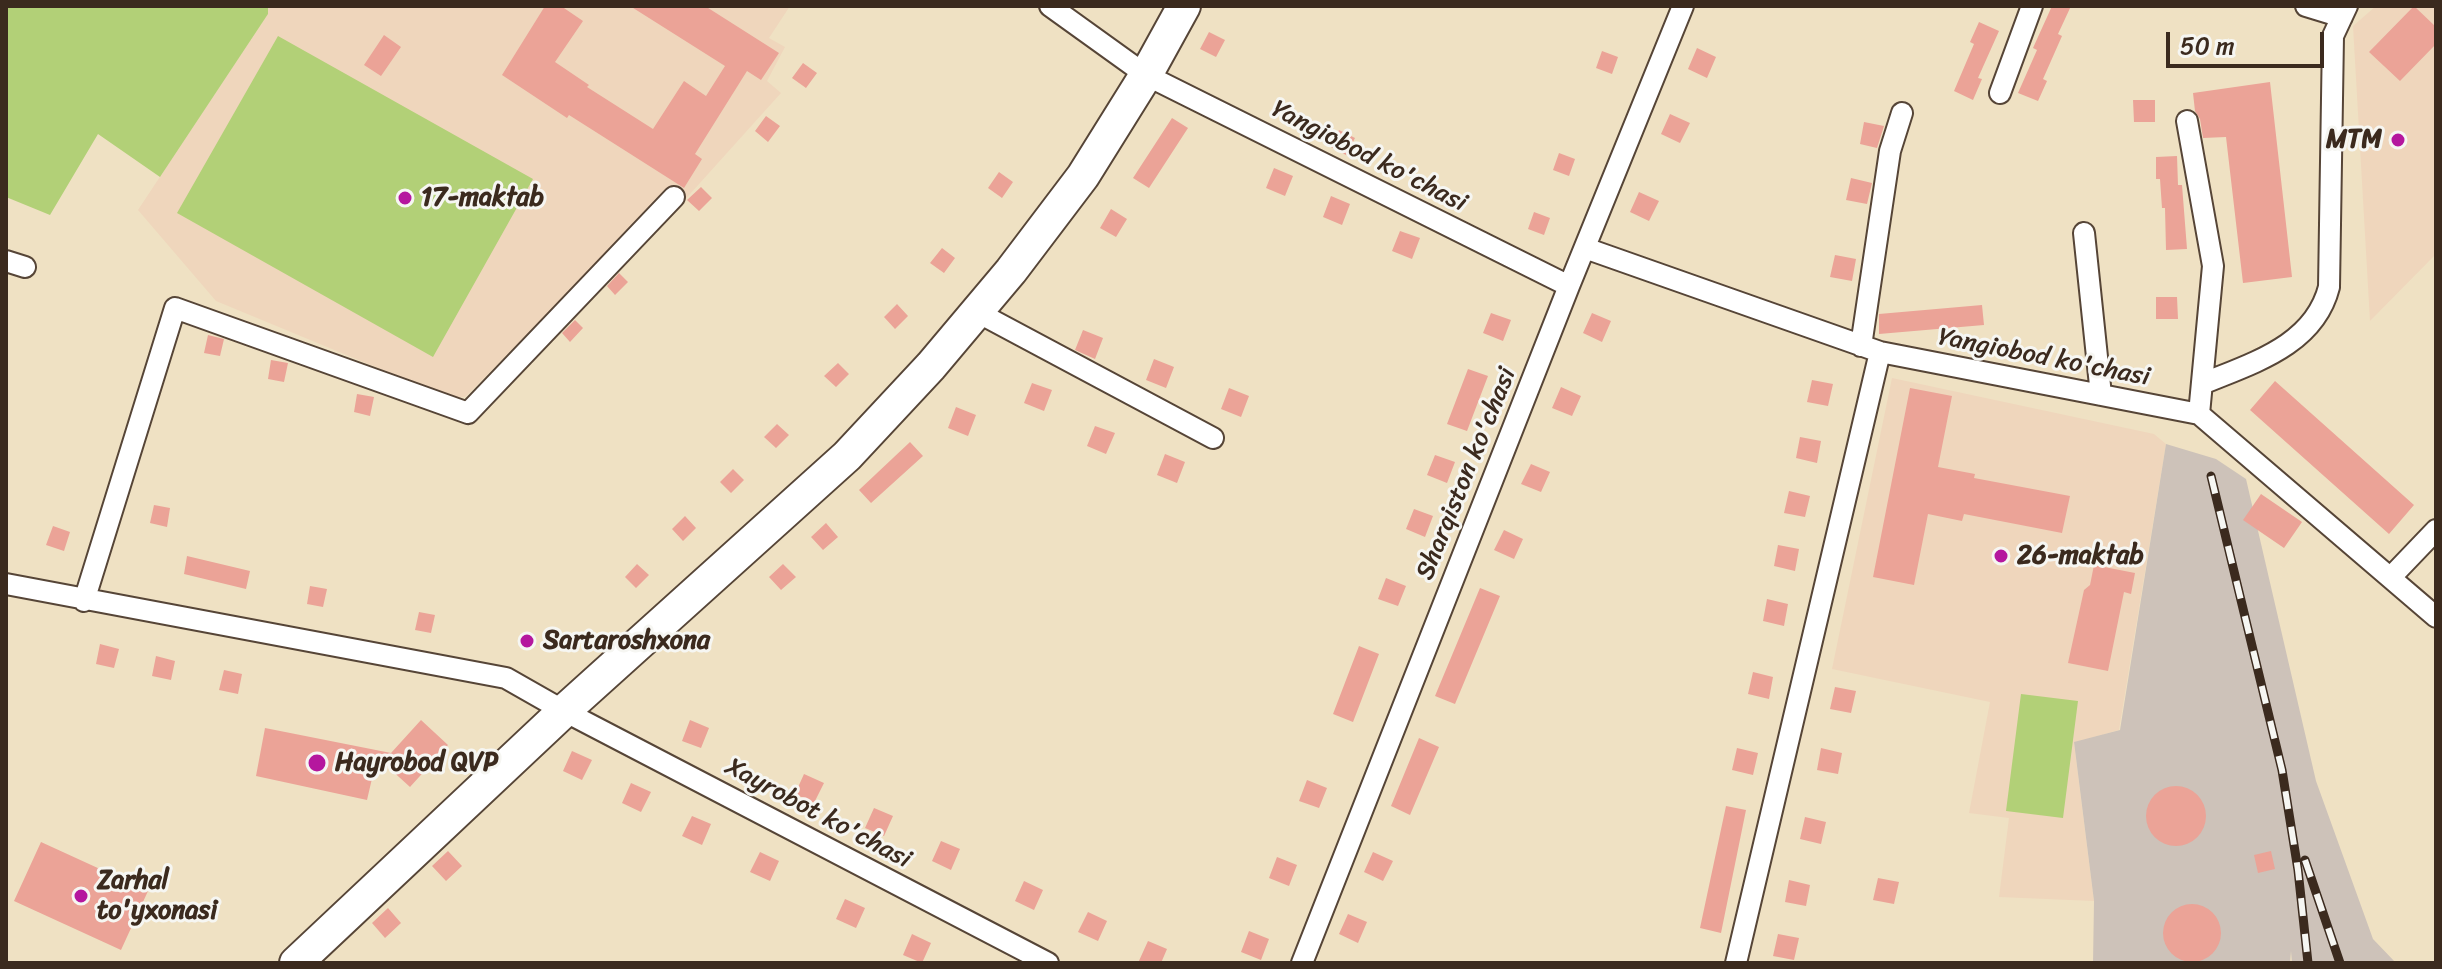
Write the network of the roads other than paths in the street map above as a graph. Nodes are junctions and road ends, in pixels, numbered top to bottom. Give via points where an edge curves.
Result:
1 (1050, 6) edge
2 (1184, 6) edge
3 (1683, 6) edge
4 (2032, 6) edge
5 (2306, 6) edge
6 (2341, 20) edge
7 (1146, 75) junction
8 (2000, 93) dead end
9 (1902, 113) dead end
10 (2187, 121) dead end
11 (674, 197) dead end
12 (2084, 233) dead end
13 (1585, 248) junction
14 (1569, 286) junction
15 (977, 312) junction
16 (1871, 349) junction
17 (2202, 384) junction
18 (2101, 395) junction
19 (2199, 414) junction
20 (1213, 438) dead end
21 (2436, 530) edge
22 (2391, 577) junction
23 (6, 584) edge
24 (84, 601) junction
25 (2436, 617) edge
26 (564, 711) junction
27 (296, 963) edge
28 (1048, 963) edge
29 (1302, 963) edge
30 (1736, 963) edge

1 - 7 street, Yangiobod ko'chasi
2 - 7 main road
3 - 13 street, Sharqiston ko'chasi
4 - 8 street
5 - 6 street
6 - 17 street via 2324,306 2309,327 2276,353
7 - 14 street, Yangiobod ko'chasi
7 - 15 main road via 1065,200
9 - 16 street via 1890,151
10 - 17 street via 2213,266
11 - 24 street via 468,413 175,308
12 - 18 street
13 - 14 street, Sharqiston ko'chasi
13 - 16 street, Yangiobod ko'chasi
14 - 29 street, Sharqiston ko'chasi
15 - 20 street
15 - 26 main road via 847,456
16 - 18 street, Yangiobod ko'chasi
16 - 30 street
17 - 19 street
18 - 19 street, Yangiobod ko'chasi
19 - 22 street, Yangiobod ko'chasi
21 - 22 street
22 - 25 street, Yangiobod ko'chasi
23 - 24 street, Xayrobot ko'chasi
24 - 26 street, Xayrobot ko'chasi via 506,678
26 - 27 main road
26 - 28 street, Xayrobot ko'chasi

